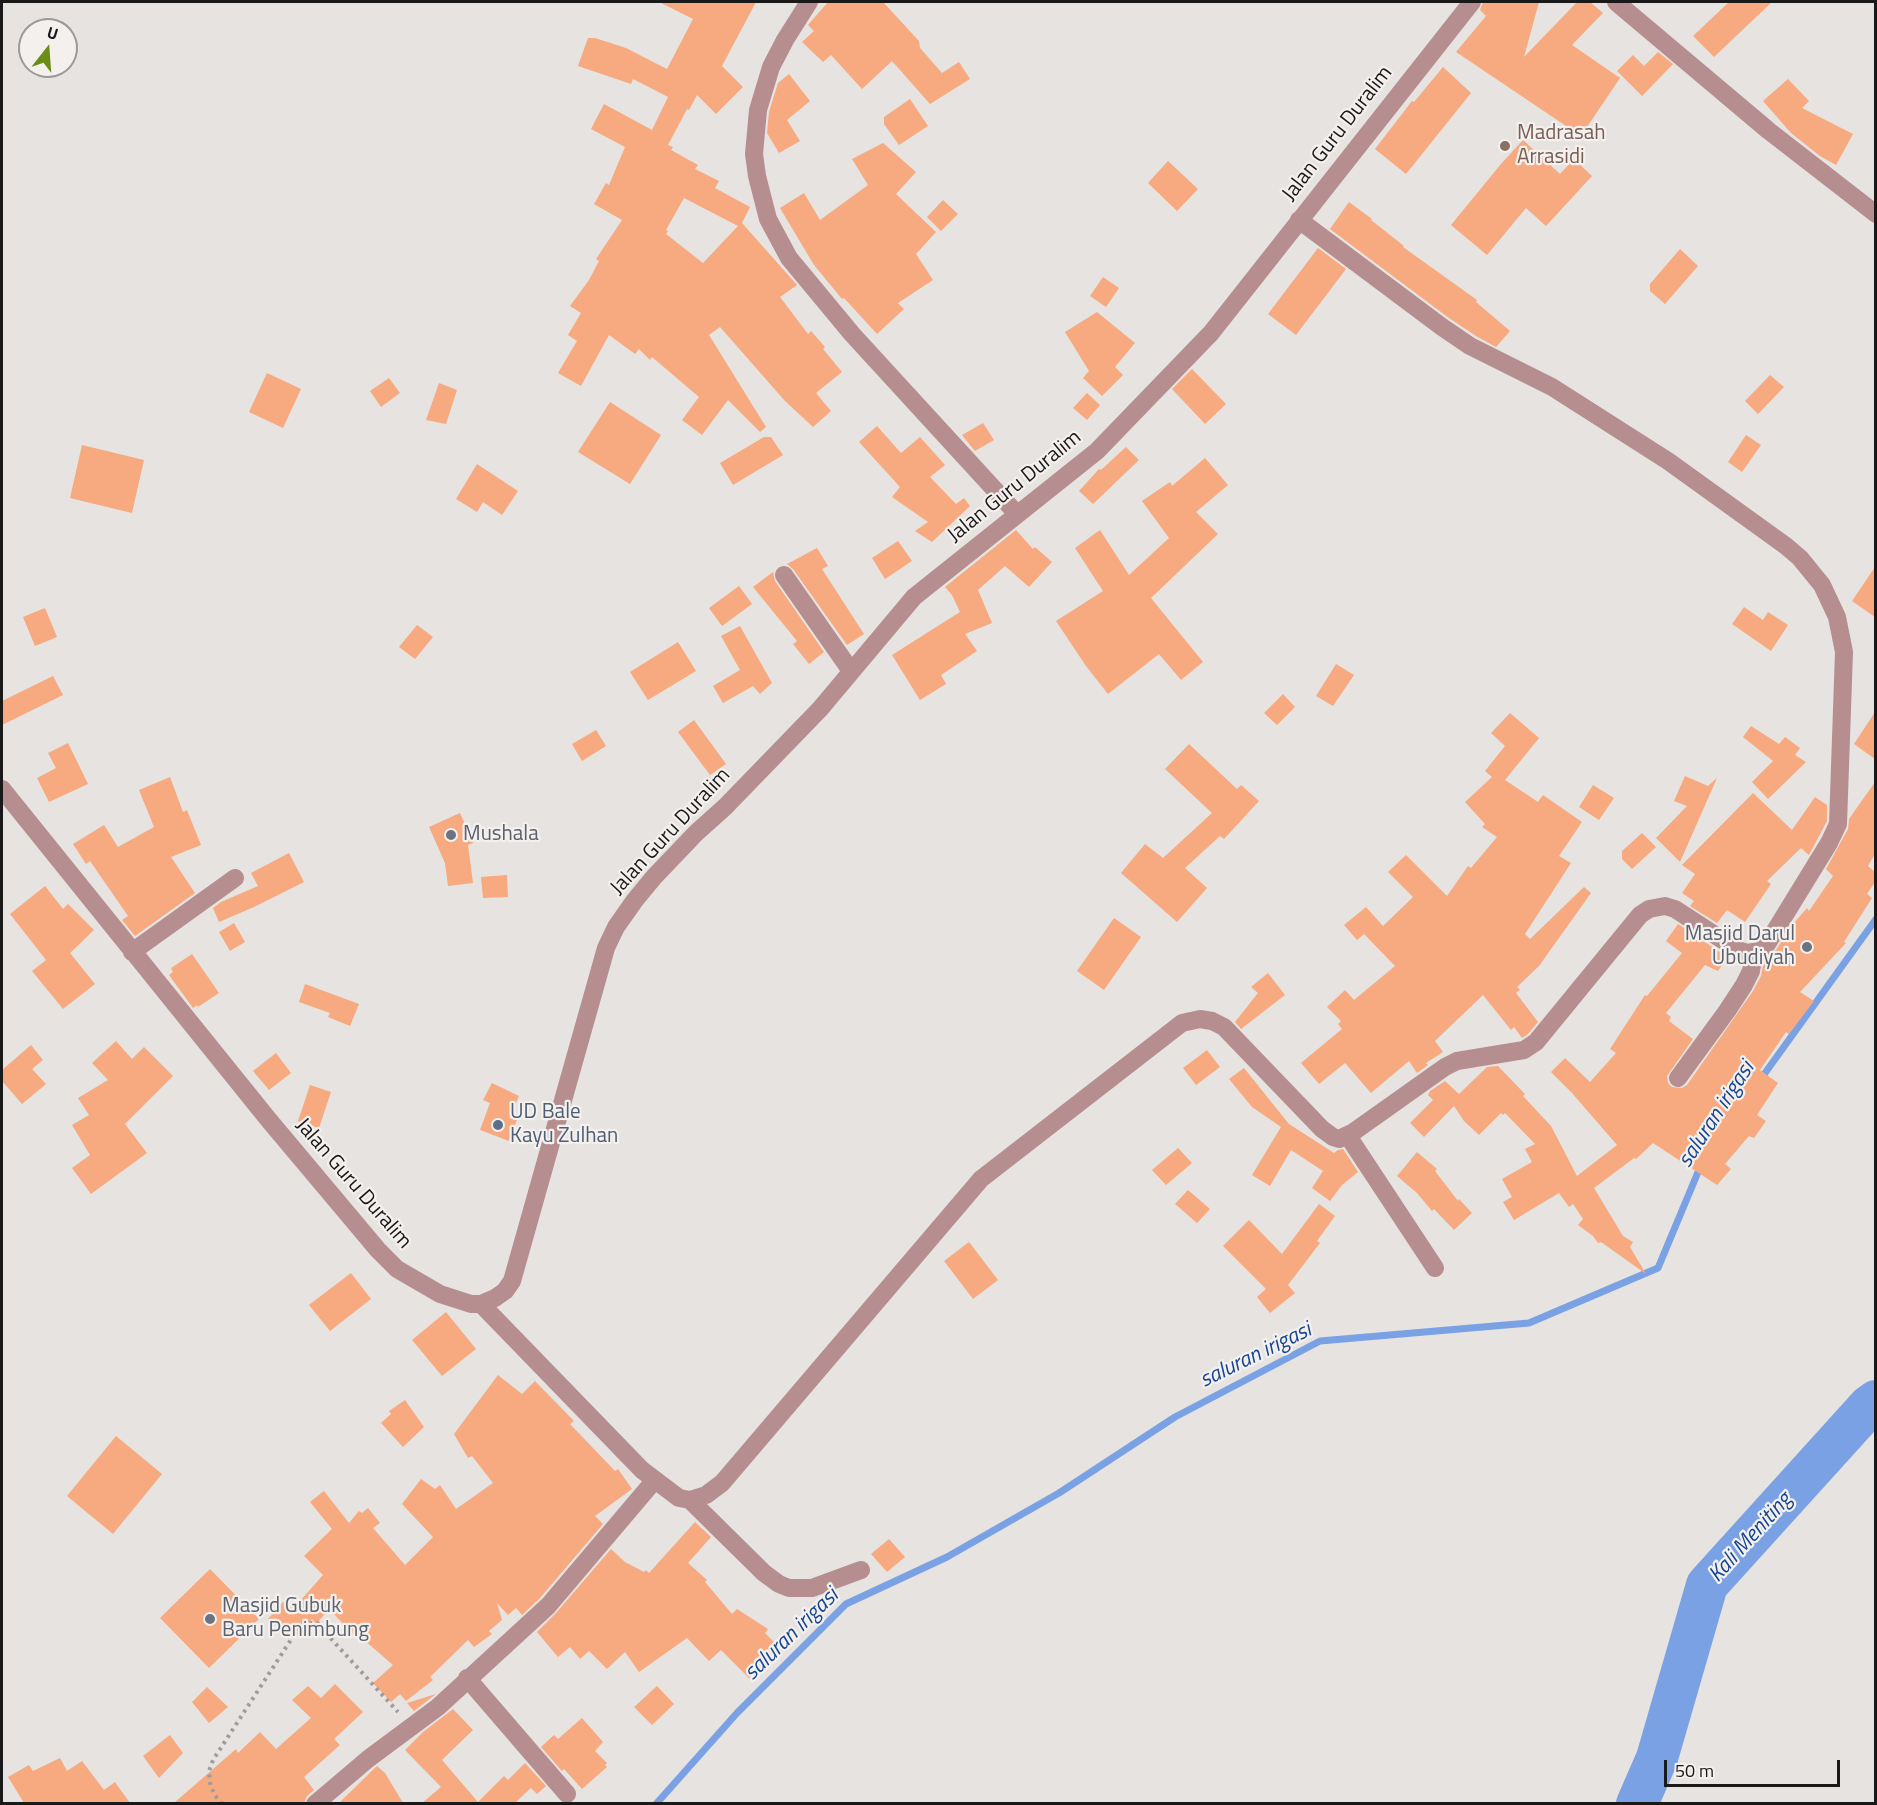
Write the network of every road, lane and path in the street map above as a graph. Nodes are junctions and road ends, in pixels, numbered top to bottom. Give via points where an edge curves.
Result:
1 (809, 2) edge
2 (1472, 2) edge
3 (1616, 2) edge
4 (1875, 214) edge
5 (1299, 220) junction
6 (1017, 514) junction
7 (784, 575) dead end
8 (851, 671) junction
9 (2, 789) edge
10 (236, 878) dead end
11 (132, 952) junction
12 (1754, 953) junction
13 (1678, 1078) dead end
14 (1348, 1136) junction
15 (1435, 1268) dead end
16 (481, 1304) junction
17 (654, 1481) junction
18 (690, 1500) junction
19 (861, 1570) dead end
20 (467, 1678) junction
21 (412, 1727) junction
22 (567, 1794) dead end
23 (222, 1803) edge
24 (317, 1803) edge

1 - 6 street via 771,67 758,110 755,165 768,219 789,258 852,334
2 - 5 street, Jalan Guru Duralim
3 - 4 street
5 - 6 street, Jalan Guru Duralim via 1211,333 1130,418 1097,451
5 - 12 street via 1470,346 1552,387 1668,461 1786,546 1822,585 1837,616 1844,652 1838,824 1767,944
6 - 8 street, Jalan Guru Duralim via 914,597
7 - 8 street
8 - 16 street, Jalan Guru Duralim via 819,709 654,877 616,927 599,970 513,1281 500,1295
9 - 11 street, Jalan Guru Duralim
10 - 11 street
11 - 16 street, Jalan Guru Duralim via 378,1250 397,1269 440,1294 460,1302
12 - 13 street via 1744,985
12 - 14 street via 1741,951 1675,909 1649,909 1536,1042 1524,1050 1458,1061 1445,1067
14 - 15 street
14 - 18 street via 1337,1139 1322,1129 1218,1024 1200,1018 1182,1023 981,1179 722,1483 706,1495
16 - 17 street
17 - 18 street via 679,1498
17 - 20 street via 548,1606
18 - 19 street via 779,1584 812,1588
20 - 21 street
20 - 22 street
21 - 23 path via 324,1631 323,1625 306,1623 296,1632 213,1760 210,1783
21 - 24 street

